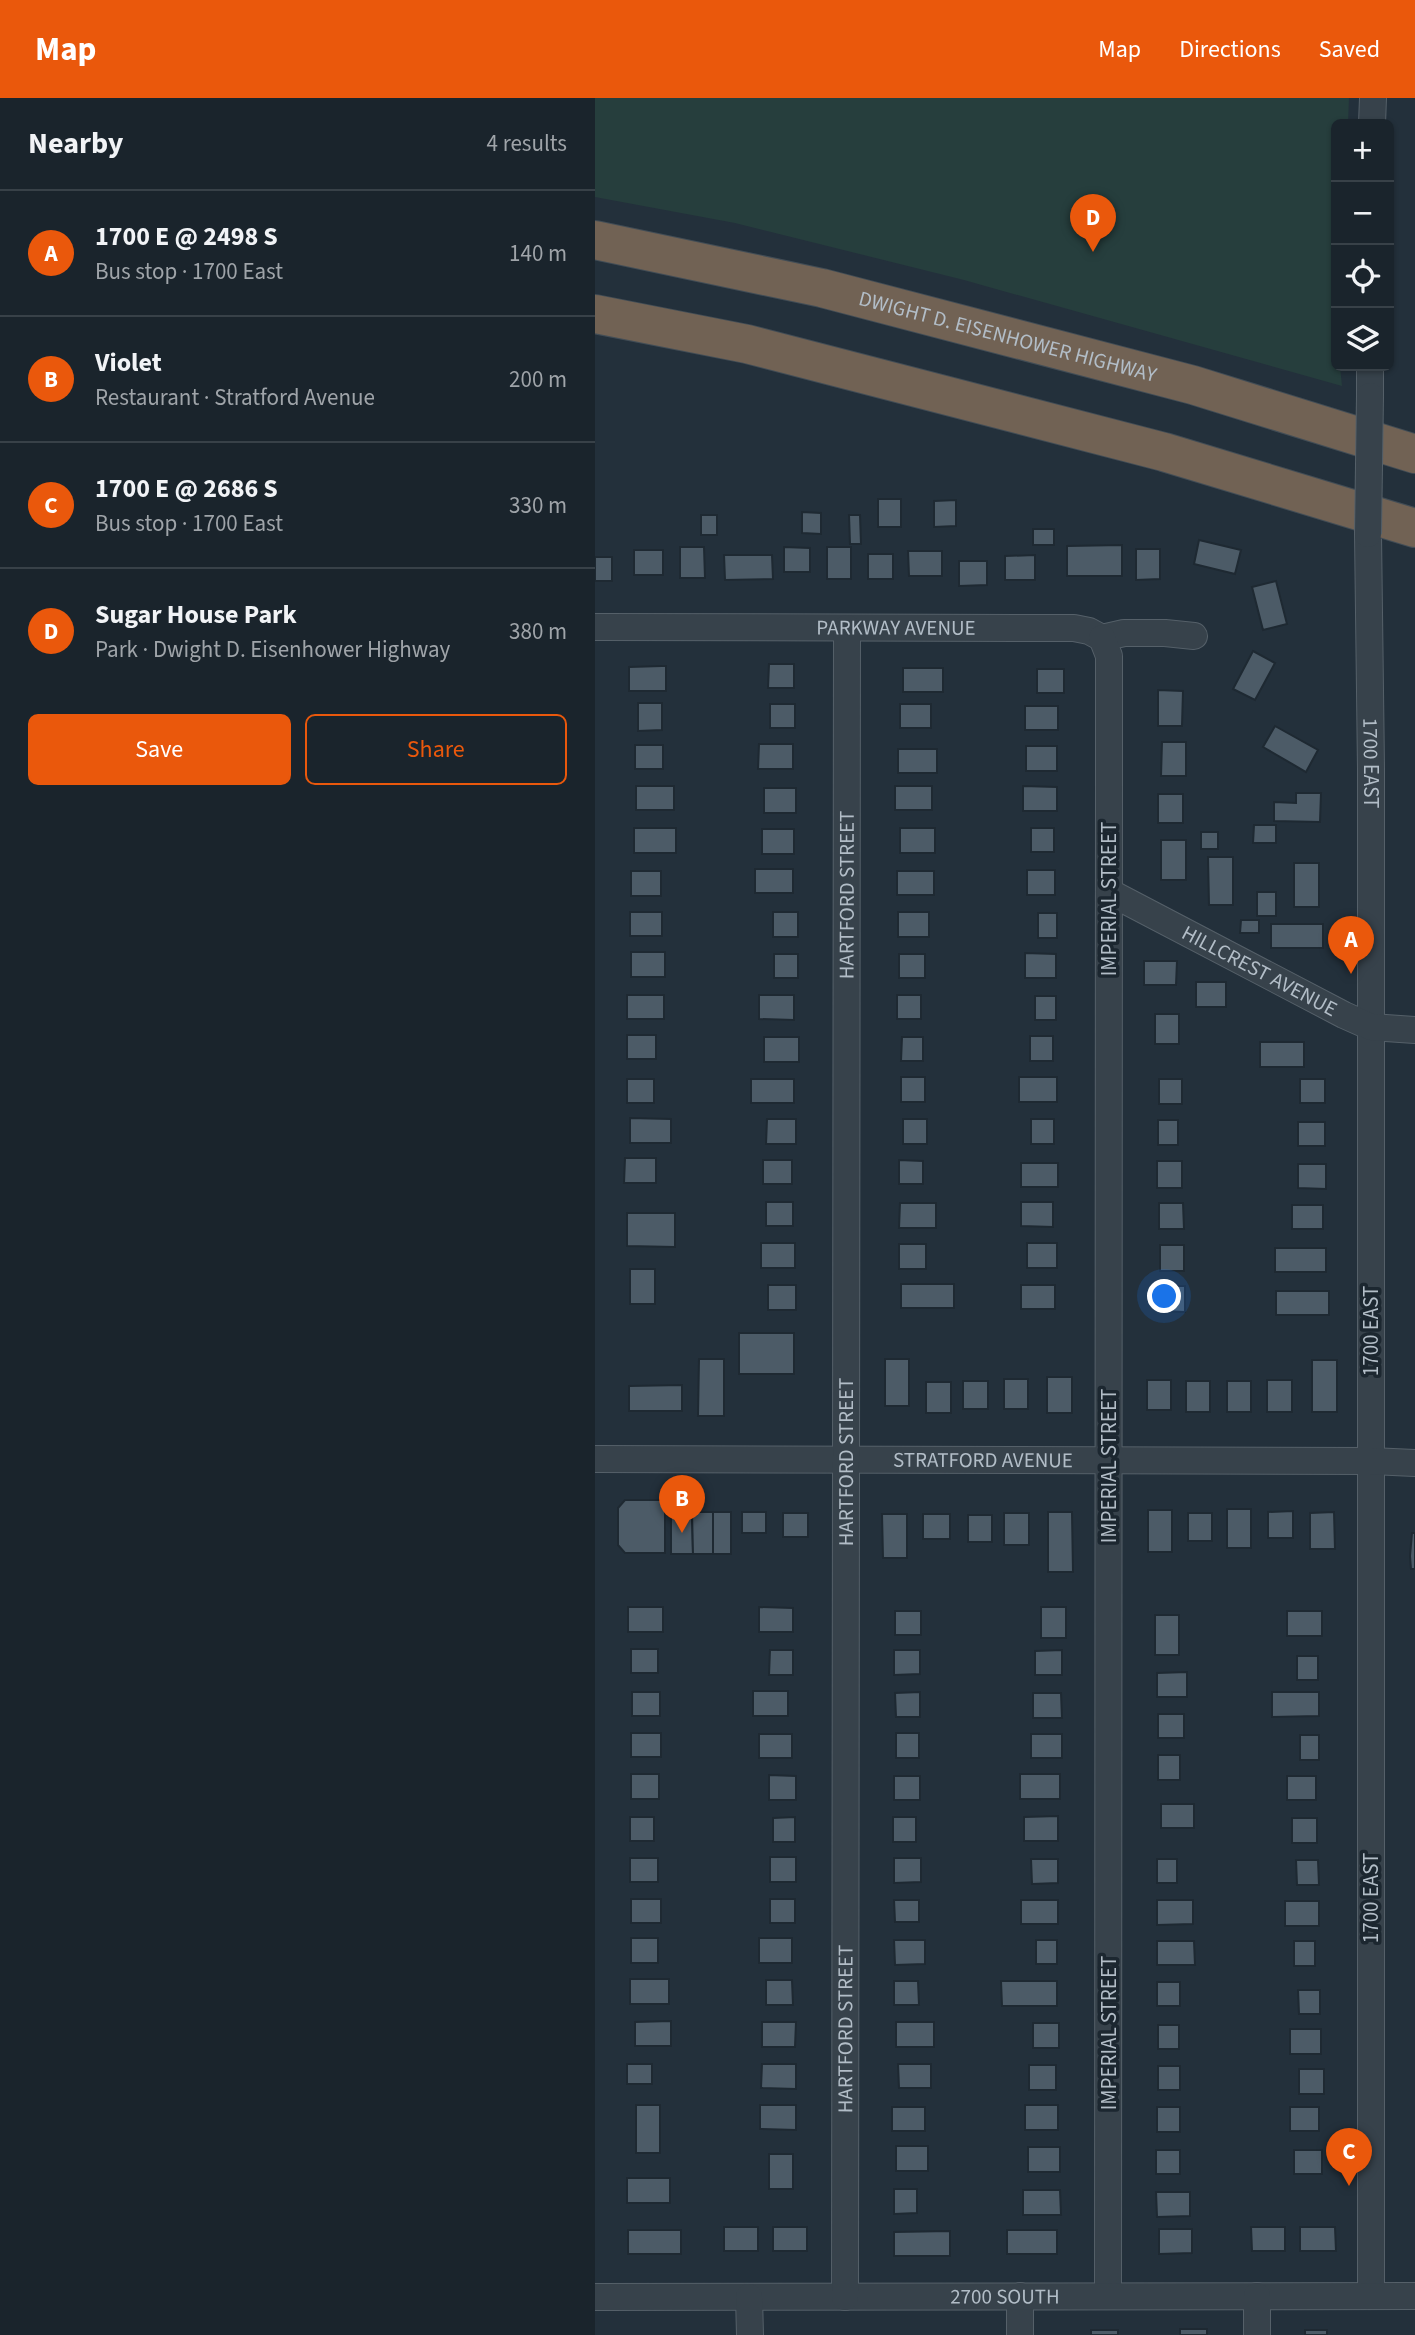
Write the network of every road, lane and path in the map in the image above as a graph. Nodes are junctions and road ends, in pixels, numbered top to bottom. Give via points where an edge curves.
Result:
1 (1373, 98) edge
2 (1372, 119) edge
3 (595, 240) edge
4 (595, 314) edge
5 (1370, 371) edge
6 (1415, 454) edge
7 (1415, 528) edge
8 (595, 627) edge
9 (846, 628) junction
10 (1194, 636) dead end
11 (1103, 638) junction
12 (1109, 892) junction
13 (1371, 1027) junction
14 (1415, 1030) edge
15 (595, 1459) edge
16 (846, 1459) junction
17 (1109, 1460) junction
18 (1371, 1461) junction
19 (1415, 1463) edge
20 (1020, 2296) junction
21 (1108, 2296) junction
22 (1257, 2296) junction
23 (1371, 2296) junction
24 (1415, 2296) edge
25 (595, 2297) edge
26 (749, 2297) junction
27 (845, 2297) junction
28 (750, 2335) edge
29 (1020, 2335) edge
30 (1257, 2335) edge

1 - 2 street
3 - 6 highway, DWIGHT D. EISENHOWER HIGHWAY via 822,288 1193,385
4 - 7 highway via 747,344 1164,452
5 - 13 street, 1700 EAST, bridge
8 - 9 street, PARKWAY AVENUE
9 - 11 street, PARKWAY AVENUE via 1074,628
9 - 16 street, HARTFORD STREET
10 - 11 street, PARKWAY AVENUE via 1124,633
11 - 12 street, IMPERIAL STREET via 1109,656
12 - 13 street, HILLCREST AVENUE
12 - 17 street, IMPERIAL STREET
13 - 14 street, HILLCREST AVENUE
13 - 18 street, 1700 EAST
15 - 16 street, STRATFORD AVENUE
16 - 17 street, STRATFORD AVENUE
16 - 27 street, HARTFORD STREET
17 - 18 street, STRATFORD AVENUE
17 - 21 street, IMPERIAL STREET
18 - 19 street, STRATFORD AVENUE
18 - 23 street, 1700 EAST
20 - 21 street, 2700 SOUTH
20 - 27 street, 2700 SOUTH
20 - 29 street
21 - 22 street, 2700 SOUTH
22 - 23 street, 2700 SOUTH
22 - 30 street
23 - 24 street, 2700 SOUTH
25 - 26 street, 2700 SOUTH
26 - 27 street, 2700 SOUTH
26 - 28 street

